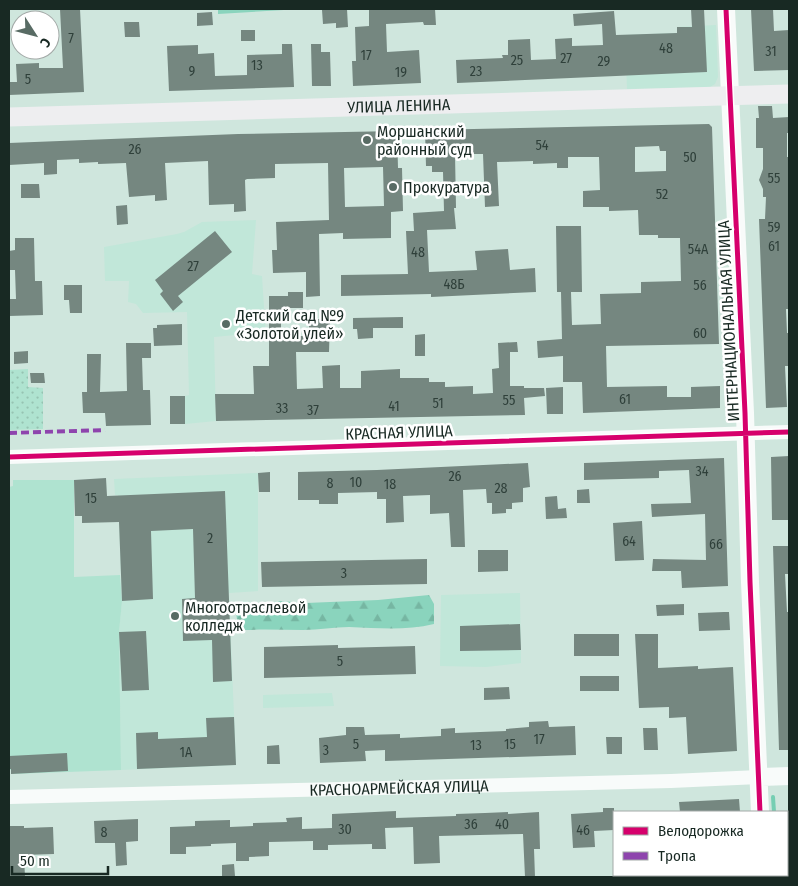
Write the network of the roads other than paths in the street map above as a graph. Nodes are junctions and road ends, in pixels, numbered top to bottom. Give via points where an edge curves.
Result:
1 (726, 9) edge
2 (789, 94) edge
3 (729, 96) junction
4 (9, 117) edge
5 (789, 432) edge
6 (746, 434) junction
7 (9, 457) edge
8 (789, 776) edge
9 (758, 777) junction
10 (9, 797) edge
11 (760, 811) edge

1 - 3 street, ИНТЕРНАЦИОНАЛЬНАЯ УЛИЦА
2 - 3 main road, УЛИЦА ЛЕНИНА
3 - 4 main road, УЛИЦА ЛЕНИНА
3 - 6 street, ИНТЕРНАЦИОНАЛЬНАЯ УЛИЦА
5 - 6 street, КРАСНАЯ УЛИЦА
6 - 7 street, КРАСНАЯ УЛИЦА
6 - 9 street, ИНТЕРНАЦИОНАЛЬНАЯ УЛИЦА
8 - 9 street, КРАСНОАРМЕЙСКАЯ УЛИЦА
9 - 10 street, КРАСНОАРМЕЙСКАЯ УЛИЦА
9 - 11 street, ИНТЕРНАЦИОНАЛЬНАЯ УЛИЦА

